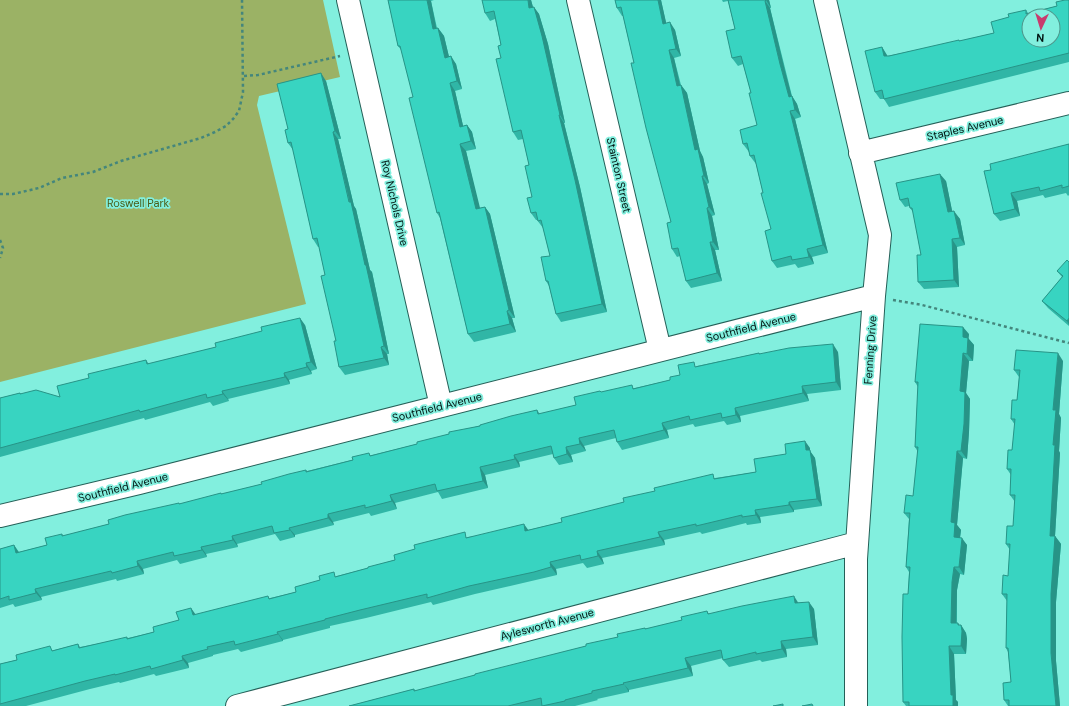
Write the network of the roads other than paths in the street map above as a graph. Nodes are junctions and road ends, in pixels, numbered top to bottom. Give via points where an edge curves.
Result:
1 (348, 0) edge
2 (578, 0) edge
3 (825, 0) edge
4 (1069, 103) edge
5 (860, 152) junction
6 (874, 296) junction
7 (660, 350) junction
8 (441, 406) junction
9 (0, 516) edge
10 (858, 543) junction
11 (237, 706) edge
12 (856, 706) edge

1 - 8 street, Roy Nichols Drive
2 - 7 street, Stainton Street
3 - 5 street, Fenning Drive
4 - 5 street, Staples Avenue
5 - 6 street, Fenning Drive via 880,235
6 - 7 street, Southfield Avenue
6 - 10 street, Fenning Drive
7 - 8 street, Southfield Avenue
8 - 9 street, Southfield Avenue
10 - 11 street, Aylesworth Avenue
10 - 12 street, Fenning Drive

